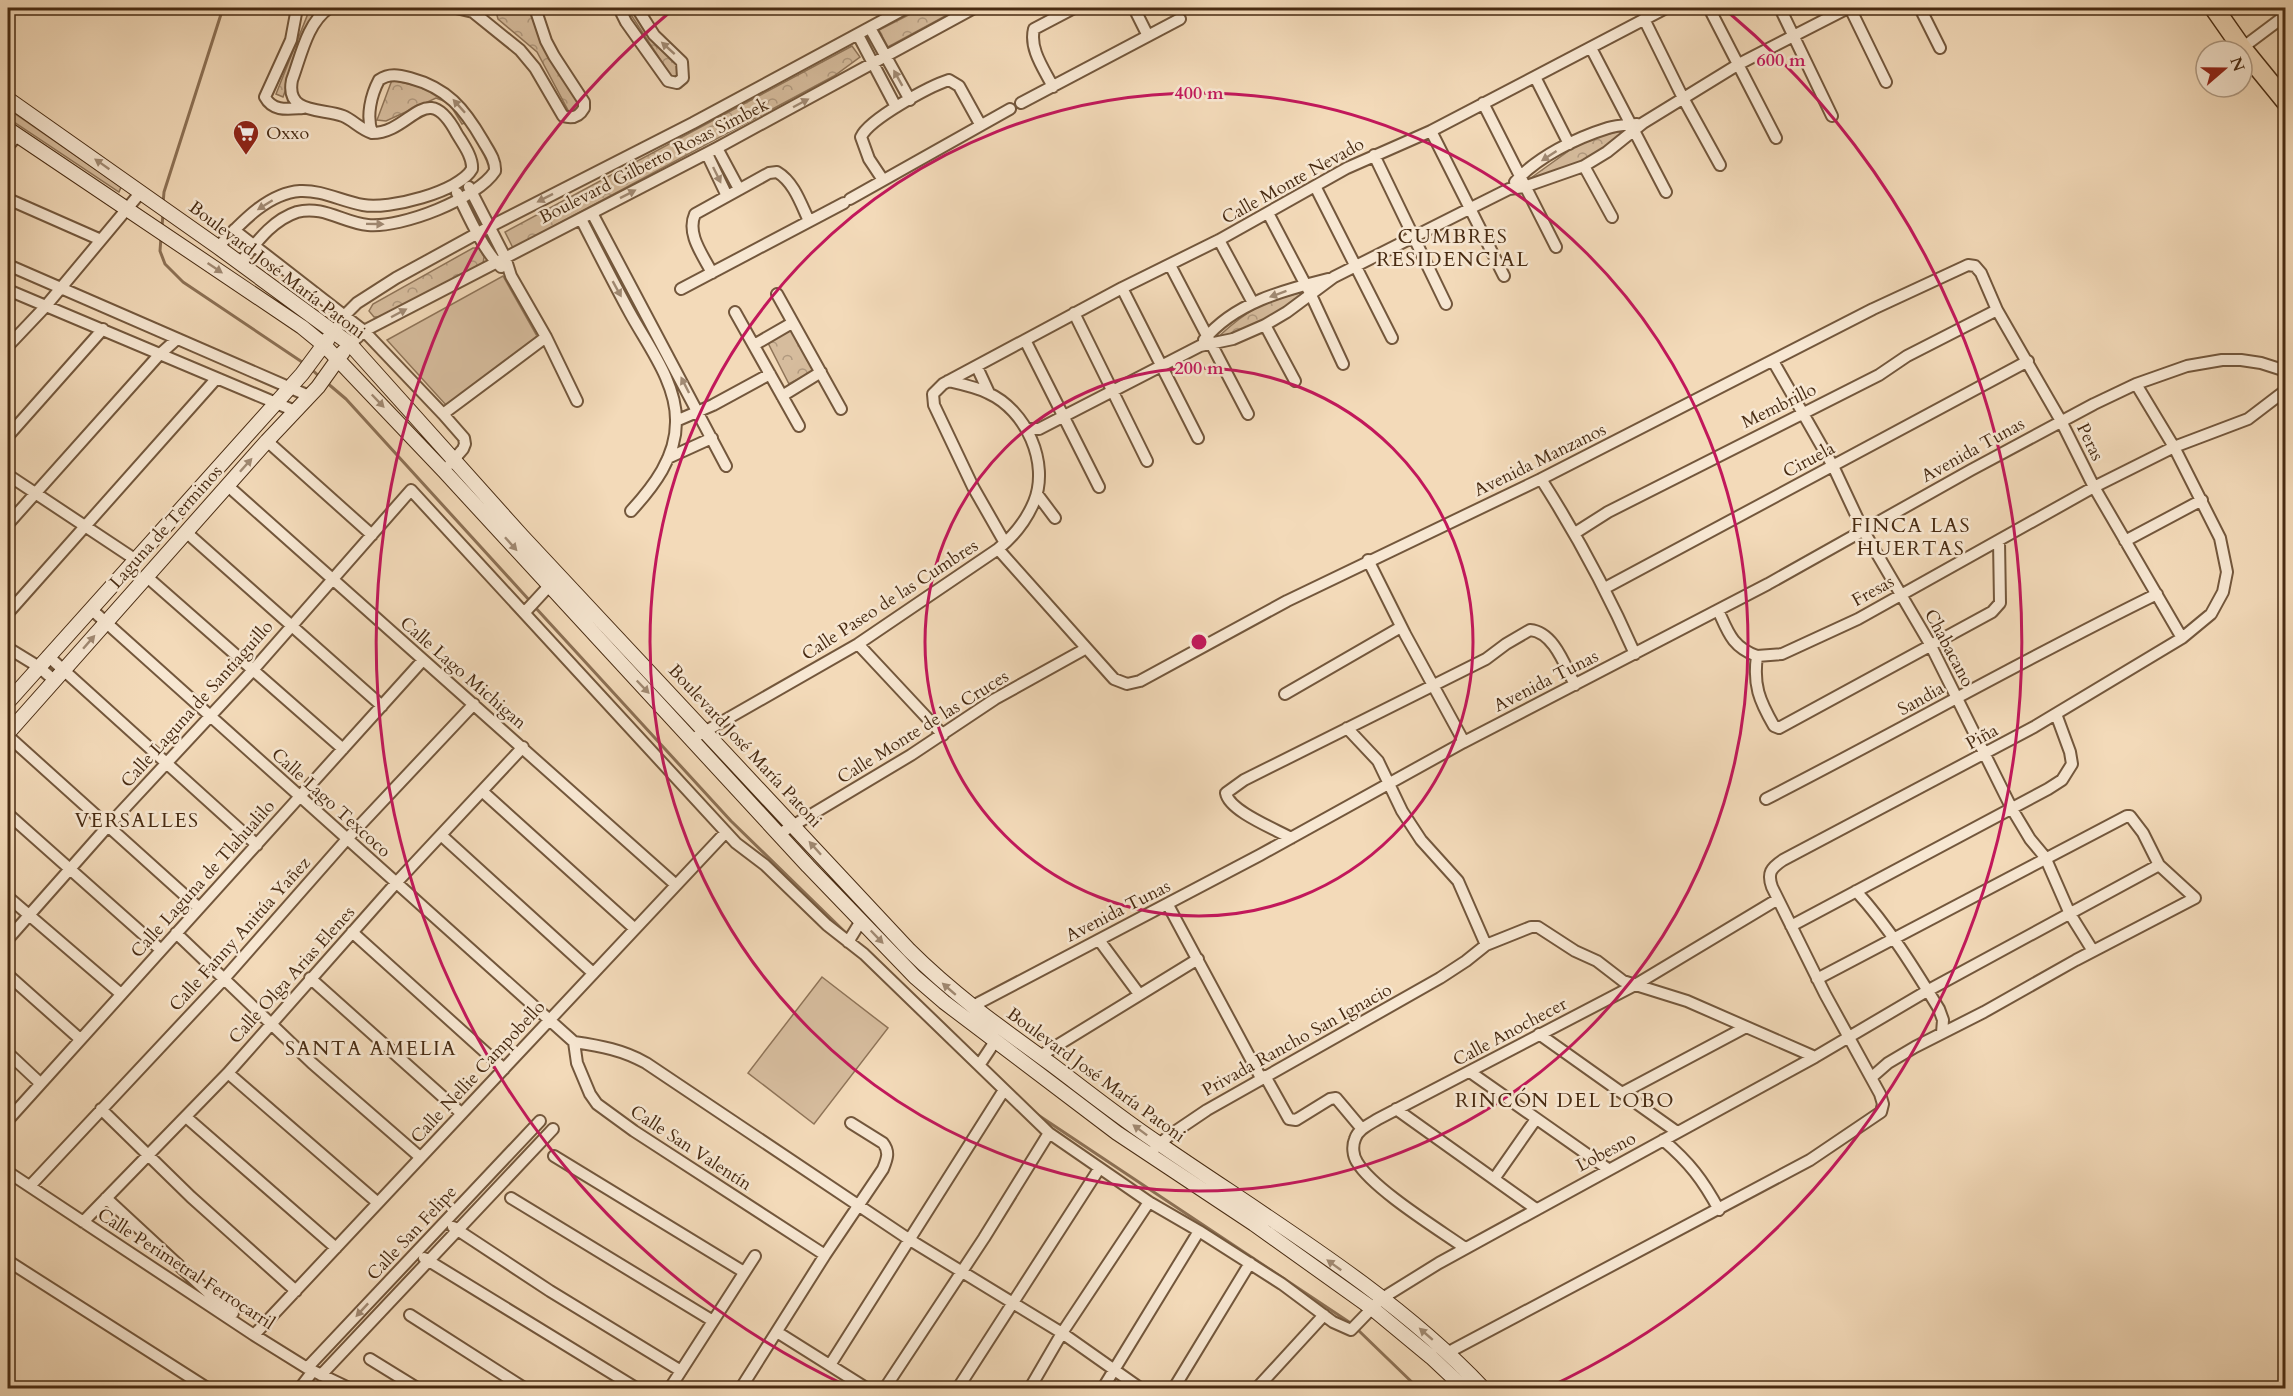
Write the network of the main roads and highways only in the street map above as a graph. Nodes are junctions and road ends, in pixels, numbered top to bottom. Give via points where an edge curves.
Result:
1 (2214, 8) edge
2 (8, 99) edge
3 (2286, 102) edge
4 (11, 137) edge
5 (335, 331) junction
6 (350, 344) junction
7 (324, 345) junction
8 (338, 359) junction
9 (8, 702) edge
10 (8, 734) edge
11 (1115, 1111) junction
12 (1105, 1123) junction
13 (1377, 1304) junction
14 (1464, 1389) edge
15 (1483, 1389) edge

1 - 3 highway
5 -> 2 main road, Boulevard José María Patoni
4 -> 7 main road, Boulevard José María Patoni via 150,224
5 - 6 main road, Boulevard José María Patoni
5 - 7 main road
6 - 8 main road, Laguna de Terminos
11 -> 6 main road, Boulevard José María Patoni via 971,1007 909,950 522,536
7 - 8 main road, Boulevard José María Patoni
7 - 9 main road
10 -> 8 main road, Laguna de Terminos via 314,392
8 -> 12 main road, Boulevard José María Patoni via 779,834 853,934 930,990 992,1046
11 - 12 main road
13 -> 11 main road, Boulevard José María Patoni via 1240,1198
12 - 13 main road, Boulevard José María Patoni
13 - 14 main road, Boulevard José María Patoni
15 -> 13 main road, Boulevard José María Patoni via 1413,1323

